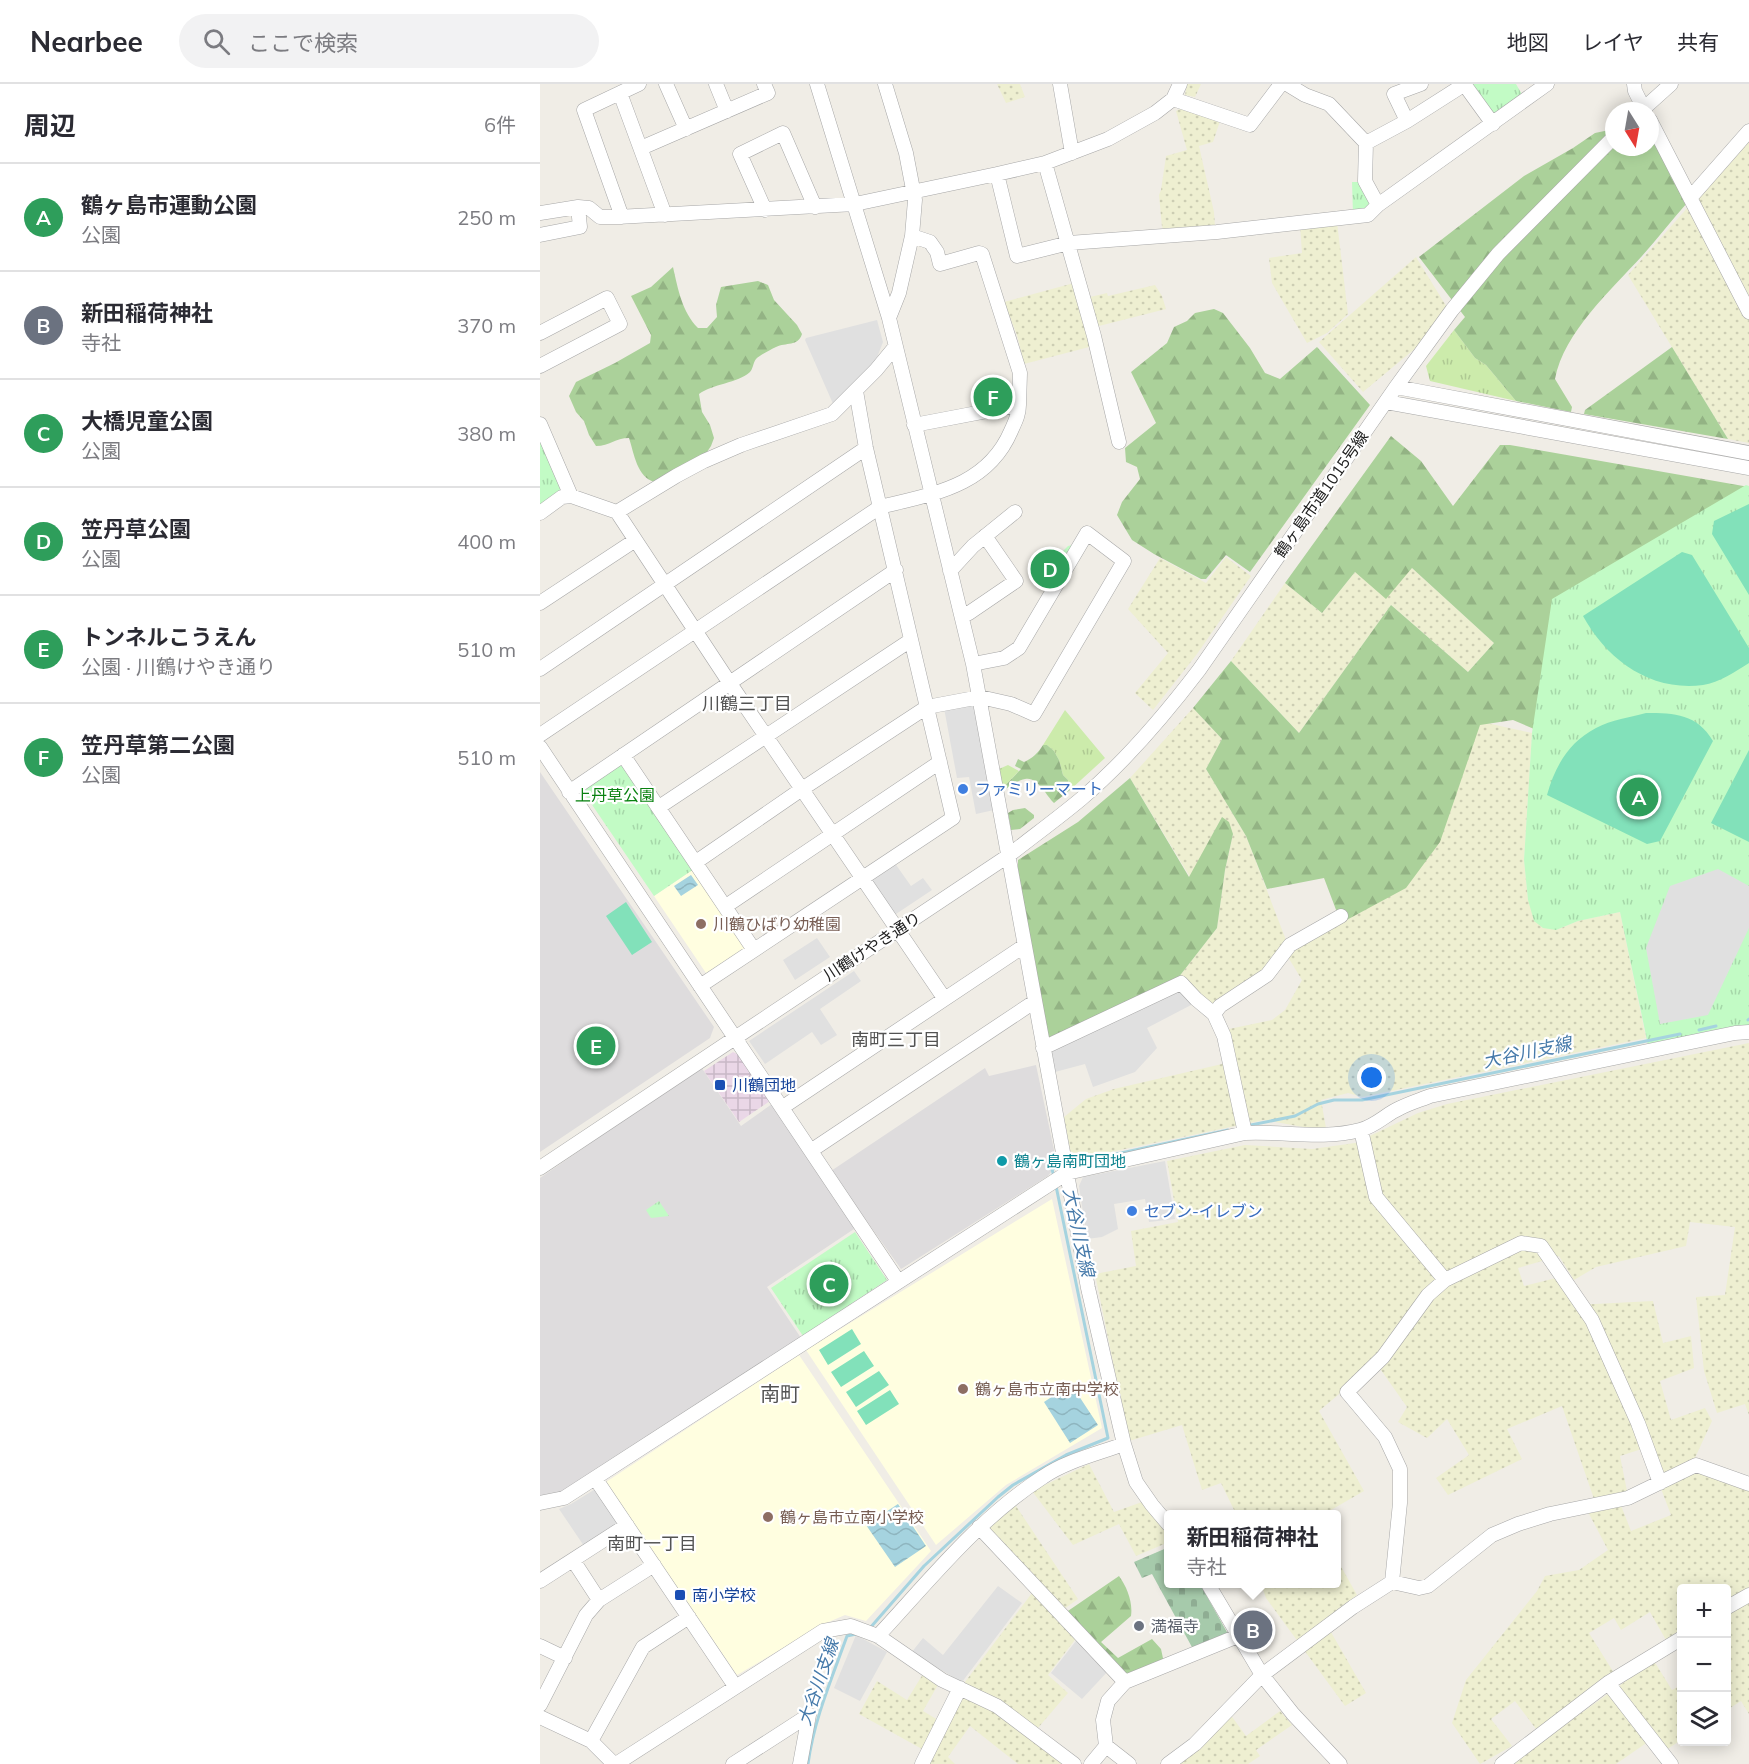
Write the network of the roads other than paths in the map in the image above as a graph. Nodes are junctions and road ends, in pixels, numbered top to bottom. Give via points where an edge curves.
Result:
1 (639, 84) edge
2 (666, 84) edge
3 (716, 84) edge
4 (764, 84) edge
5 (817, 84) edge
6 (885, 84) edge
7 (1060, 84) edge
8 (1180, 84) edge
9 (1281, 84) edge
10 (1287, 84) edge
11 (1421, 84) edge
12 (1428, 84) edge
13 (1465, 84) edge
14 (1547, 84) edge
15 (1634, 84) edge
16 (1671, 84) edge
17 (1392, 89) edge
18 (620, 93) junction
19 (1173, 99) junction
20 (1440, 100) junction
21 (1640, 102) edge
22 (1654, 102) edge
23 (727, 111) junction
24 (1407, 120) junction
25 (1493, 124) junction
26 (686, 129) junction
27 (1749, 131) edge
28 (1659, 139) edge
29 (1366, 143) junction
30 (1605, 146) edge
31 (642, 148) junction
32 (1072, 153) junction
33 (1046, 163) junction
34 (997, 174) junction
35 (915, 191) junction
36 (1690, 198) junction
37 (855, 204) junction
38 (1378, 205) junction
39 (578, 207) junction
40 (815, 207) junction
41 (765, 210) junction
42 (540, 213) edge
43 (665, 215) junction
44 (622, 217) junction
45 (540, 235) edge
46 (912, 236) junction
47 (1069, 243) junction
48 (1749, 312) edge
49 (889, 318) junction
50 (540, 333) edge
51 (895, 347) junction
52 (540, 366) edge
53 (1396, 387) junction
54 (856, 391) junction
55 (1386, 402) junction
56 (1018, 405) junction
57 (540, 424) edge
58 (914, 425) junction
59 (1119, 442) dead end
60 (866, 448) junction
61 (1749, 453) edge
62 (1749, 468) edge
63 (932, 494) junction
64 (570, 496) junction
65 (880, 507) junction
66 (617, 512) junction
67 (1015, 512) dead end
68 (540, 513) edge
69 (985, 536) junction
70 (634, 541) junction
71 (896, 570) junction
72 (950, 571) junction
73 (665, 584) junction
74 (540, 603) edge
75 (962, 616) junction
76 (695, 630) junction
77 (911, 640) junction
78 (973, 664) junction
79 (540, 669) edge
80 (729, 682) junction
81 (980, 697) junction
82 (927, 707) junction
83 (540, 735) edge
84 (766, 735) junction
85 (540, 747) edge
86 (623, 755) junction
87 (940, 762) junction
88 (802, 789) junction
89 (569, 792) junction
90 (659, 807) junction
91 (832, 834) junction
92 (1008, 856) junction
93 (696, 862) junction
94 (862, 878) junction
95 (726, 906) junction
96 (1341, 916) dead end
97 (897, 930) junction
98 (1024, 946) junction
99 (754, 950) junction
100 (700, 986) junction
101 (945, 998) junction
102 (1034, 1002) junction
103 (1214, 1014) junction
104 (1749, 1032) edge
105 (735, 1036) junction
106 (1043, 1048) junction
107 (783, 1107) junction
108 (1361, 1130) junction
109 (1245, 1133) junction
110 (812, 1150) junction
111 (540, 1168) edge
112 (1059, 1178) junction
113 (1446, 1280) junction
114 (898, 1281) junction
115 (1124, 1444) junction
116 (596, 1478) junction
117 (1660, 1483) junction
118 (1749, 1484) edge
119 (540, 1503) edge
120 (1164, 1519) edge
121 (627, 1525) junction
122 (979, 1527) junction
123 (573, 1560) junction
124 (654, 1564) junction
125 (540, 1581) edge
126 (1392, 1582) junction
127 (1210, 1588) edge
128 (1749, 1595) edge
129 (599, 1600) junction
130 (1731, 1605) edge
131 (689, 1617) junction
132 (878, 1636) junction
133 (1238, 1636) junction
134 (1677, 1641) edge
135 (540, 1646) edge
136 (565, 1658) junction
137 (1262, 1675) junction
138 (1125, 1682) junction
139 (1608, 1683) junction
140 (735, 1686) junction
141 (960, 1688) junction
142 (540, 1705) edge
143 (540, 1717) edge
144 (591, 1741) junction
145 (1106, 1746) junction
146 (615, 1764) edge
147 (733, 1764) edge
148 (800, 1764) edge
149 (922, 1764) edge
150 (1074, 1764) edge
151 (1091, 1764) edge
152 (1129, 1764) edge
153 (1168, 1764) edge
154 (1340, 1764) edge
155 (1502, 1764) edge
156 (1671, 1764) edge

1 - 18 street
2 - 26 street
3 - 23 street
4 - 23 street via 768,93
5 - 37 street
6 - 35 street
7 - 32 street
8 - 19 street
9 - 19 street via 1250,125
10 - 29 street via 1329,104
11 - 17 street
12 - 20 street
13 - 20 street
13 - 25 street
14 - 25 street
15 - 21 street
16 - 22 street
17 - 24 street
18 - 31 street
18 - 44 street via 584,110
19 - 32 street via 1138,124
20 - 24 street
23 - 26 street
24 - 29 street
25 - 38 street
26 - 31 street
27 - 36 street
28 - 36 street
29 - 38 street via 1365,181
30 - 53 street, 鶴ヶ島市道1015号線 via 1498,254
31 - 43 street
32 - 33 street
33 - 34 street
33 - 47 street
34 - 35 street
34 - 47 street via 1017,256
35 - 37 street
35 - 46 street
36 - 48 street
37 - 40 street
37 - 49 street
38 - 47 street via 1368,215
39 - 42 street
39 - 44 street via 589,208 600,217
39 - 45 street via 580,227
40 - 41 street
40 - 41 street via 783,133 740,154
41 - 43 street
43 - 44 street
46 - 49 street
46 - 56 street via 930,242 940,264 982,254 1020,373
47 - 59 street
49 - 51 street
50 - 52 street via 607,298 620,324
51 - 54 street
51 - 58 street
53 - 55 street, 鶴ヶ島市道1015号線
53 - 61 street
54 - 60 street
54 - 66 street via 832,414 704,461
55 - 62 street
55 - 92 street, 鶴ヶ島市道1015号線 via 1170,708 1082,799
56 - 58 street
56 - 63 street via 1019,413 1010,435 995,459 962,483
57 - 64 street
58 - 63 street
60 - 65 street
60 - 73 street
63 - 65 street
63 - 72 street
64 - 66 street
64 - 68 street via 562,497
65 - 71 street
65 - 76 street
66 - 70 street
67 - 69 street
69 - 72 street
69 - 75 street via 1016,580
70 - 73 street
70 - 74 street
71 - 77 street
71 - 80 street
72 - 75 street
73 - 76 street
73 - 79 street
75 - 78 street
76 - 80 street
76 - 83 street
77 - 82 street
77 - 84 street
78 - 81 street
78 - 81 street via 1004,658 1019,648 1087,533 1124,561 1034,714
80 - 84 street
80 - 86 street
81 - 82 street
81 - 92 street
82 - 87 street
82 - 88 street
84 - 88 street
84 - 90 street
85 - 89 street
86 - 89 street
86 - 90 street
87 - 91 street
87 - 94 street via 953,818
88 - 91 street
88 - 93 street
89 - 100 street
90 - 93 street
91 - 94 street
91 - 95 street
92 - 97 street, 川鶴けやき通り
92 - 98 street
93 - 95 street
94 - 97 street
94 - 99 street
95 - 99 street
96 - 103 street via 1290,945 1267,975
97 - 101 street
97 - 105 street, 川鶴けやき通り
98 - 101 street
98 - 102 street
99 - 100 street
100 - 105 street
101 - 107 street
102 - 106 street
102 - 110 street
103 - 106 street via 1181,983
103 - 109 street via 1224,1036
104 - 108 street via 1430,1096
105 - 107 street
105 - 111 street, 川鶴けやき通り
106 - 112 street
107 - 110 street
108 - 109 street via 1328,1135
108 - 113 street via 1376,1197
109 - 112 street
110 - 114 street
112 - 114 street
112 - 115 street
113 - 117 street via 1521,1244 1541,1246 1592,1320
113 - 126 street via 1428,1294 1383,1357 1347,1392 1385,1437 1400,1469
114 - 116 street
115 - 120 street via 1136,1482
115 - 122 street via 1044,1476
116 - 119 street via 564,1498
116 - 121 street
117 - 118 street via 1696,1465
117 - 126 street via 1628,1498 1550,1514 1492,1535 1428,1586
121 - 123 street
121 - 124 street
122 - 132 street
122 - 138 street
123 - 125 street
123 - 129 street
124 - 129 street
124 - 131 street
126 - 137 street
127 - 133 street
128 - 130 street
129 - 136 street via 586,1615
131 - 140 street
131 - 144 street via 643,1647
132 - 140 street via 851,1626 823,1631
132 - 141 street
133 - 137 street
133 - 138 street
134 - 139 street
135 - 136 street
136 - 142 street
137 - 153 street via 1195,1744
137 - 154 street
138 - 145 street via 1108,1701 1103,1720
139 - 155 street
139 - 156 street
140 - 146 street
141 - 149 street
141 - 150 street via 997,1706
143 - 144 street
144 - 146 street
145 - 151 street
145 - 152 street
147 - 148 street via 809,1715

